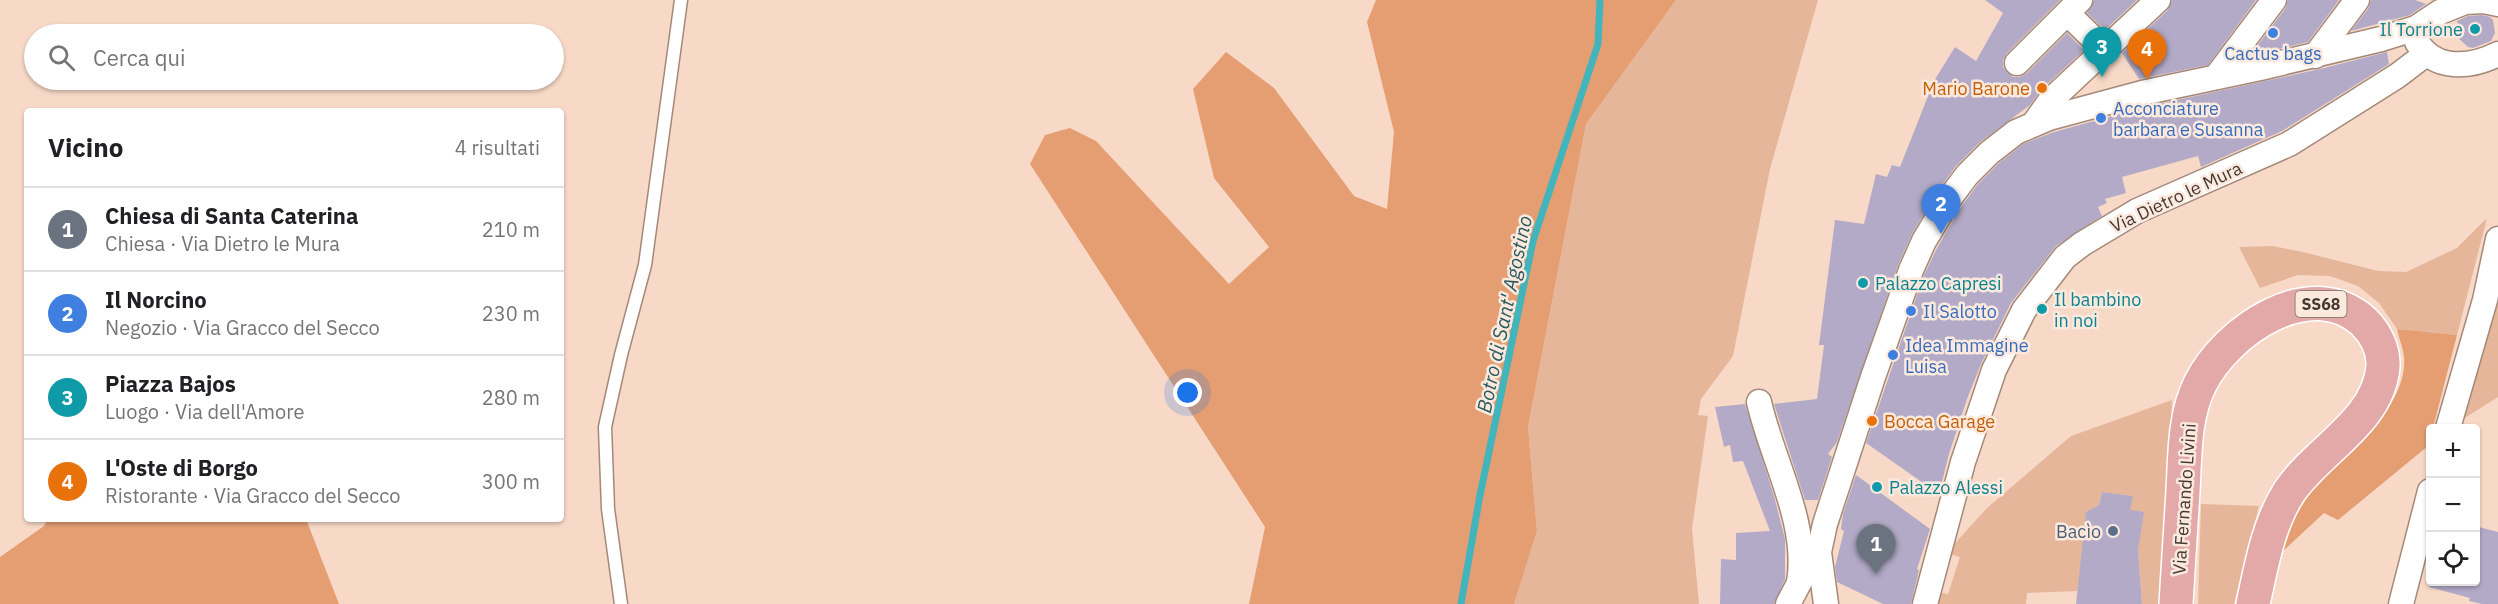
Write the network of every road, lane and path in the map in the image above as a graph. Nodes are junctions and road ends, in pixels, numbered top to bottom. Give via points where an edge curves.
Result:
1 (681, 0) edge
2 (2158, 0) edge
3 (2274, 0) edge
4 (2357, 0) edge
5 (2453, 2) edge
6 (2498, 4) edge
7 (2074, 7) edge
8 (2416, 28) junction
9 (2105, 50) junction
10 (2426, 54) junction
11 (2498, 54) edge
12 (2315, 56) junction
13 (2017, 63) dead end
14 (2216, 77) junction
15 (2035, 122) junction
16 (2498, 239) edge
17 (1759, 402) dead end
18 (2449, 424) edge
19 (2426, 507) edge
20 (1819, 552) junction
21 (1799, 582) junction
22 (621, 604) edge
23 (1788, 604) edge
24 (1826, 604) edge
25 (1924, 604) edge
26 (2176, 604) edge
27 (2253, 604) edge
28 (2401, 604) edge

1 - 22 lane via 645,265 605,428 608,509
2 - 9 street
3 - 14 street
4 - 12 street
5 - 6 street
5 - 8 street
7 - 9 street
7 - 13 street
8 - 10 street via 2415,39
8 - 12 street
9 - 15 street via 2050,101
10 - 11 street via 2454,65
10 - 25 street, Via Dietro le Mura via 2289,144 2137,211 2065,257 2019,318 1994,370 1968,445
12 - 14 street
14 - 15 street
15 - 20 street via 2009,137 1976,165 1948,199 1924,241 1840,473
16 - 18 street
17 - 21 street via 1798,528
19 - 28 street
20 - 21 street
20 - 24 street
21 - 23 street
26 - 27 main road, Via Fernando Livini / SS68 via 2186,438 2200,383 2227,348 2268,318 2305,304 2338,307 2374,333 2382,358 2380,381 2359,418 2289,493 2269,538

